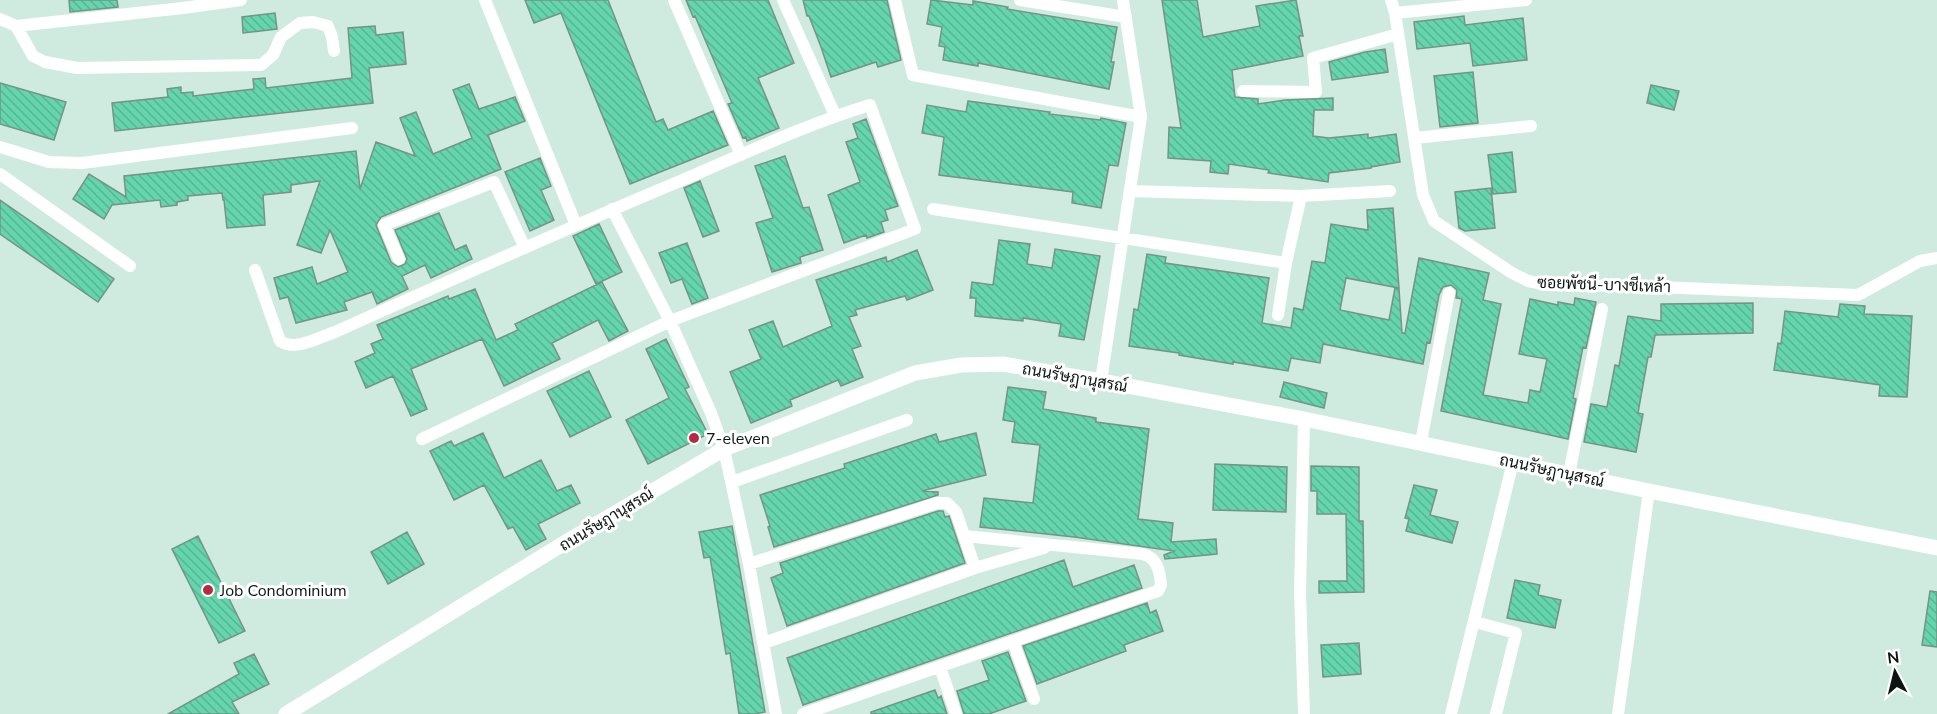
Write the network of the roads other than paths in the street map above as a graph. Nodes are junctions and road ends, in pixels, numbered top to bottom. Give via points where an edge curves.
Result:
1 (241, 0) edge
2 (485, 0) edge
3 (674, 0) edge
4 (783, 0) edge
5 (895, 0) edge
6 (1020, 0) edge
7 (1123, 0) edge
8 (1391, 0) edge
9 (1526, 0) edge
10 (1395, 13) junction
11 (1126, 16) junction
12 (0, 19) edge
13 (16, 26) junction
14 (1398, 34) junction
15 (334, 51) dead end
16 (1243, 91) dead end
17 (835, 115) junction
18 (1141, 117) junction
19 (1531, 126) dead end
20 (352, 128) dead end
21 (1415, 138) junction
22 (0, 147) edge
23 (741, 155) junction
24 (0, 174) edge
25 (1130, 191) junction
26 (1390, 191) dead end
27 (1301, 196) junction
28 (612, 209) junction
29 (933, 209) dead end
30 (576, 225) junction
31 (1125, 237) junction
32 (525, 248) junction
33 (1937, 258) edge
34 (399, 259) dead end
35 (1286, 263) junction
36 (130, 266) dead end
37 (255, 270) dead end
38 (1449, 293) dead end
39 (1602, 309) dead end
40 (1278, 315) dead end
41 (670, 321) junction
42 (1101, 381) junction
43 (1304, 419) junction
44 (908, 420) dead end
45 (423, 439) dead end
46 (1421, 442) junction
47 (724, 449) junction
48 (1513, 462) junction
49 (1569, 474) junction
50 (732, 482) junction
51 (1649, 491) junction
52 (965, 536) junction
53 (1051, 546) junction
54 (1937, 548) edge
55 (749, 564) junction
56 (975, 568) junction
57 (1475, 622) junction
58 (1013, 642) junction
59 (764, 643) junction
60 (939, 667) junction
61 (1034, 699) dead end
62 (286, 714) edge
63 (776, 714) edge
64 (803, 714) edge
65 (956, 714) edge
66 (1304, 714) edge
67 (1451, 714) edge
68 (1496, 714) edge
69 (1618, 714) edge

1 - 13 street
2 - 30 street
3 - 23 street
4 - 17 street
5 - 18 street via 913,75
6 - 11 street
7 - 11 street
8 - 10 street, ซอยพัชนี-บางชีเหล้า
9 - 10 street
10 - 14 street, ซอยพัชนี-บางชีเหล้า
11 - 18 street
12 - 13 street
13 - 15 street via 33,56 78,68 261,65 273,55 281,37 300,23 313,22 328,26
14 - 16 street via 1313,58 1316,92
14 - 21 street, ซอยพัชนี-บางชีเหล้า
17 - 23 street
17 - 41 street via 870,105 915,229
18 - 25 street
19 - 21 street
20 - 22 street via 82,163 49,162
21 - 33 street, ซอยพัชนี-บางชีเหล้า via 1423,195 1434,221 1528,281 1548,285 1858,295 1920,261
23 - 28 street
24 - 36 street
25 - 27 street
25 - 31 street
26 - 27 street
27 - 35 street
28 - 30 street
28 - 41 street
29 - 31 street
30 - 32 street
31 - 35 street
31 - 42 street
32 - 34 street via 494,182 384,225
32 - 37 street via 335,332 294,346 280,341
35 - 40 street
38 - 46 street
39 - 49 street
41 - 45 street
41 - 47 street
42 - 43 street, ถนนรัษฎานุสรณ์
42 - 47 street, ถนนรัษฎานุสรณ์ via 1003,364 961,365 915,373
43 - 46 street, ถนนรัษฎานุสรณ์
43 - 66 street via 1300,593
44 - 50 street
46 - 48 street, ถนนรัษฎานุสรณ์
47 - 50 street
47 - 62 street, ถนนรัษฎานุสรณ์
48 - 49 street, ถนนรัษฎานุสรณ์
48 - 57 street
49 - 51 street, ถนนรัษฎานุสรณ์
50 - 55 street
51 - 54 street, ถนนรัษฎานุสรณ์
51 - 69 street
52 - 53 street
52 - 55 street via 952,507 938,503
52 - 56 street
53 - 56 street
53 - 58 street via 1151,556 1161,585 1158,591 1146,596
55 - 59 street
56 - 59 street
57 - 67 street
57 - 68 street via 1516,633
58 - 60 street
58 - 61 street
59 - 63 street
60 - 64 street
60 - 65 street

